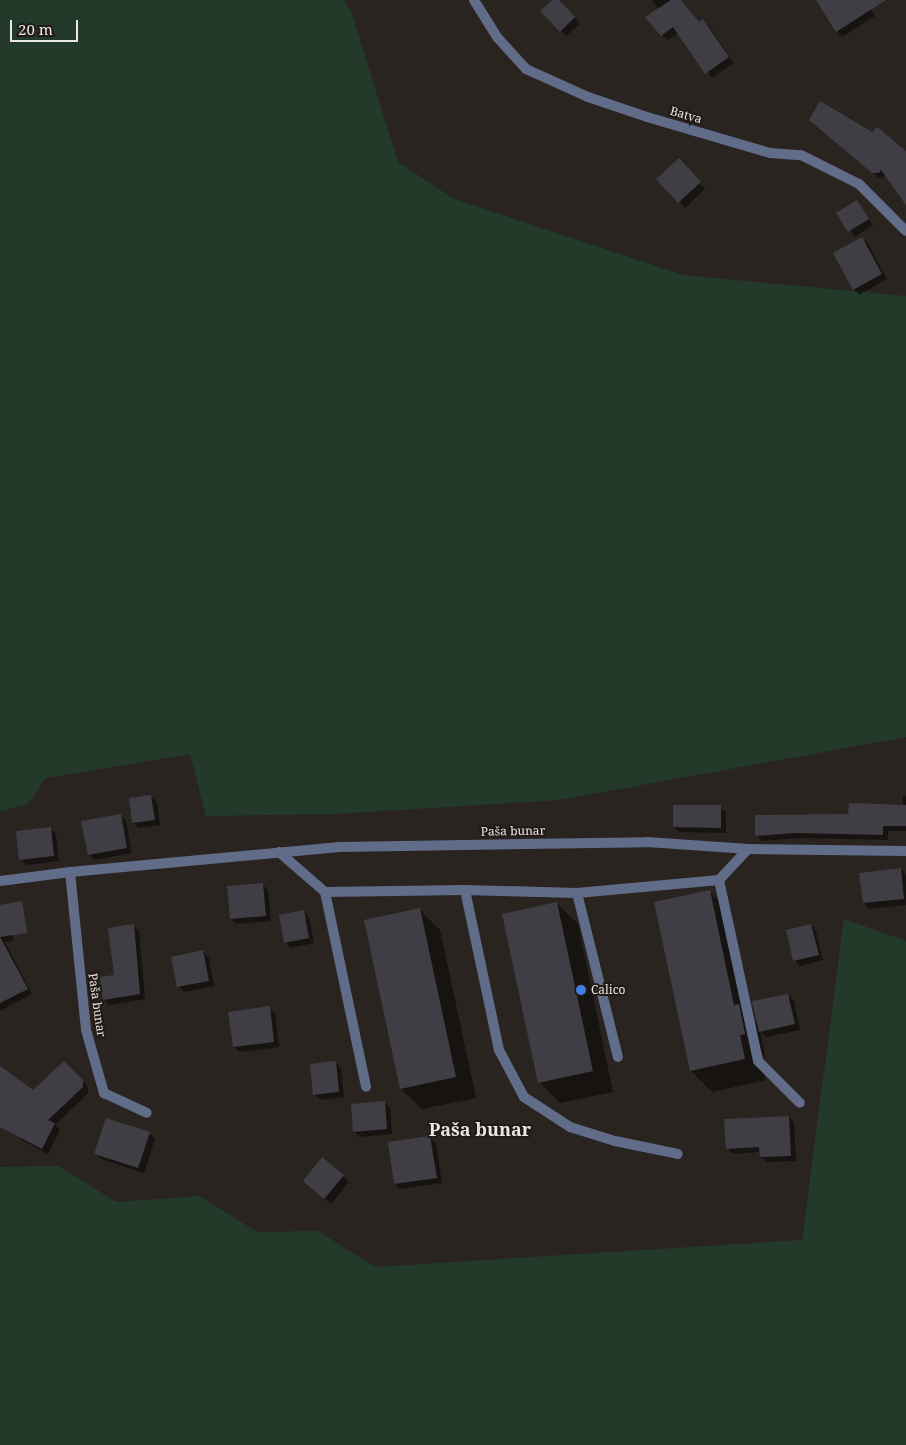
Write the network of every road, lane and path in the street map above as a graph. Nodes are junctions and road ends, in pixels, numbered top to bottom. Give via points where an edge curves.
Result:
1 (474, 0) edge
2 (906, 231) edge
3 (748, 849) junction
4 (906, 851) edge
5 (279, 852) junction
6 (70, 872) junction
7 (719, 880) junction
8 (0, 881) edge
9 (465, 890) junction
10 (325, 892) junction
11 (577, 893) junction
12 (618, 1057) dead end
13 (366, 1087) dead end
14 (800, 1103) dead end
15 (147, 1113) dead end
16 (678, 1154) dead end

1 - 2 street, Batva via 497,37 526,69 588,98 647,117 770,153 801,155 859,184
3 - 4 street, Paša bunar
3 - 5 street, Paša bunar via 647,842 340,847
3 - 7 street
5 - 6 street, Paša bunar
5 - 10 street
6 - 8 street, Paša bunar
6 - 15 street, Paša bunar via 86,1030 104,1093
7 - 11 street
7 - 14 street via 758,1061
9 - 10 street
9 - 11 street
9 - 16 street via 499,1050 524,1097 570,1127 615,1142
10 - 13 street
11 - 12 street

